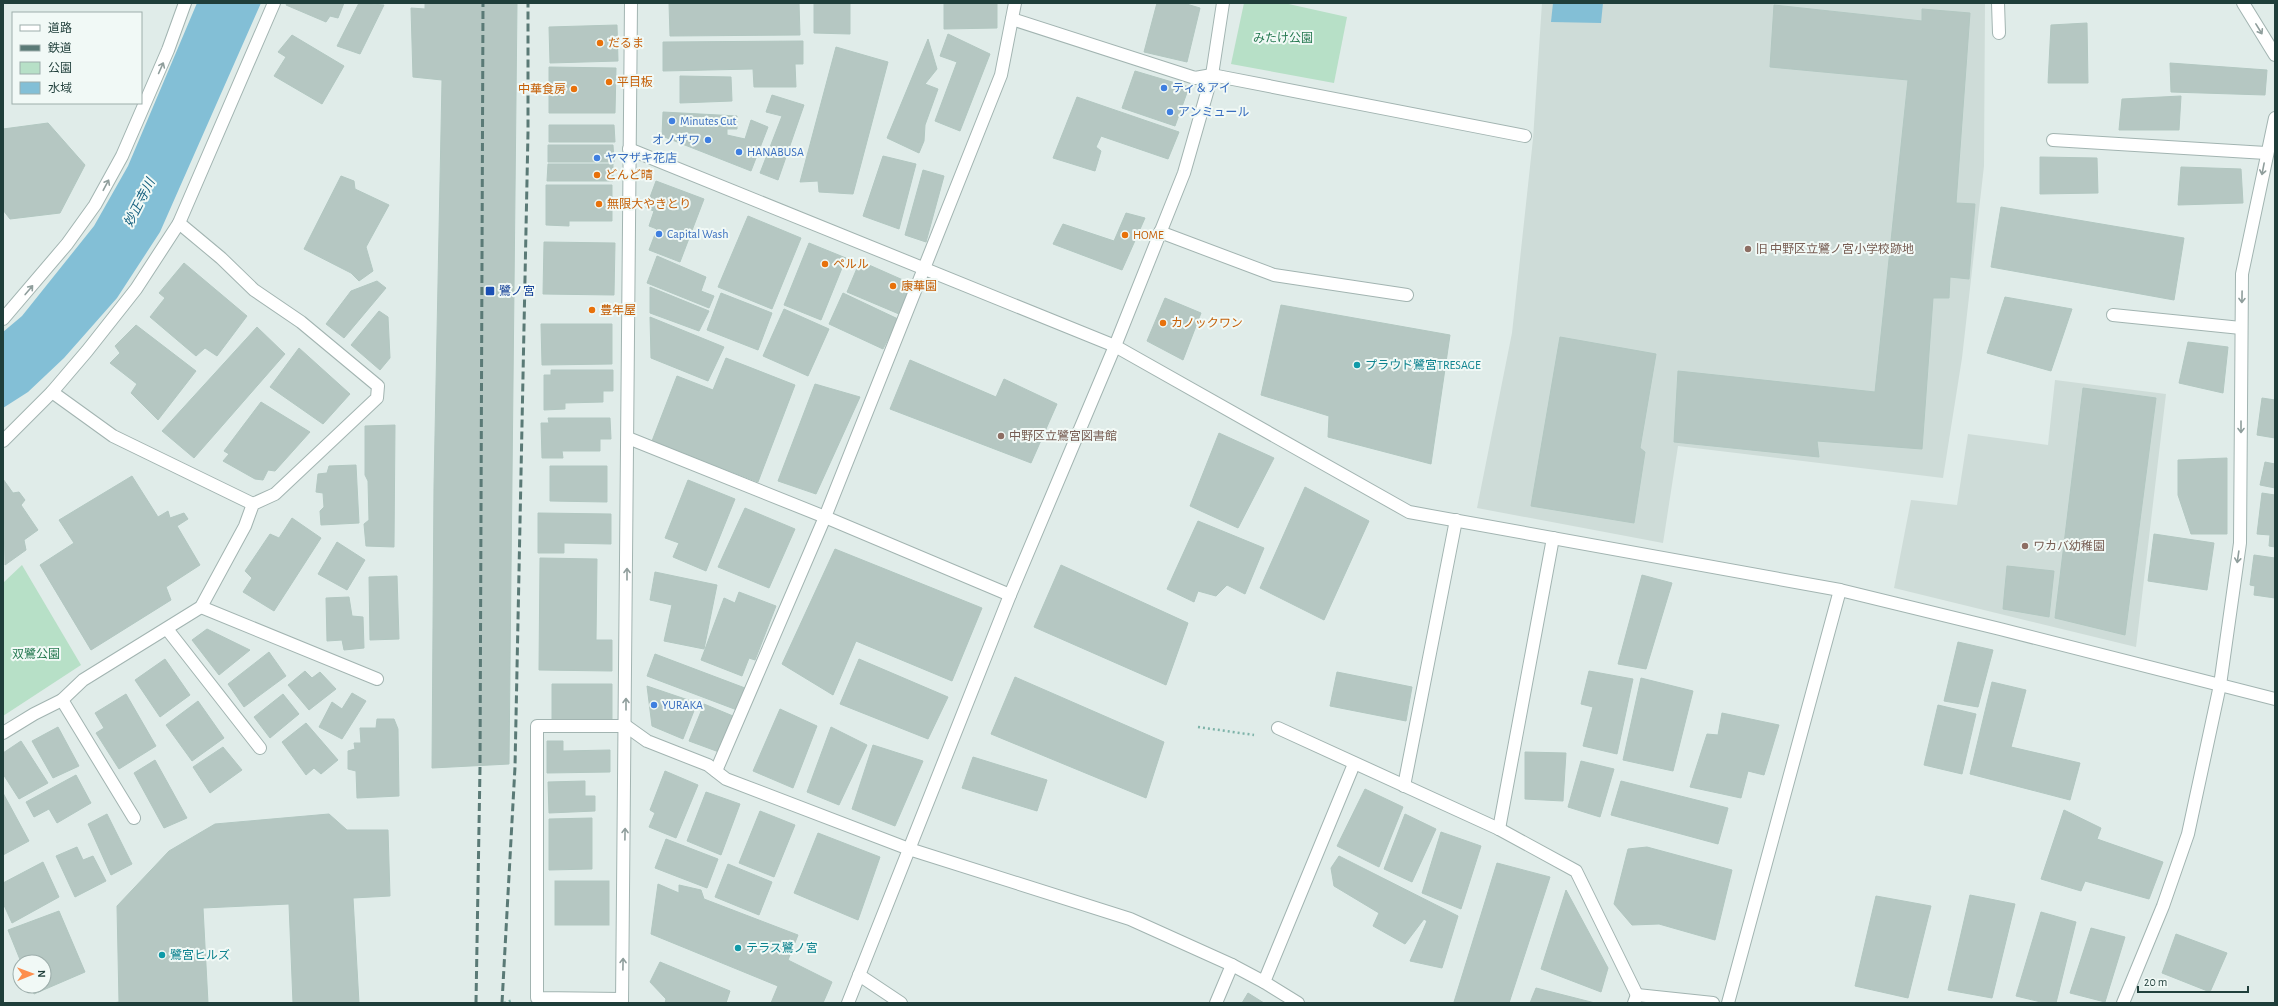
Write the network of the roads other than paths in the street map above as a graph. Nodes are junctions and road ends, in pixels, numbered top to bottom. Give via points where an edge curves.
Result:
1 (185, 3) edge
2 (274, 3) edge
3 (631, 3) edge
4 (1015, 3) edge
5 (1223, 3) edge
6 (1998, 3) edge
7 (2243, 3) edge
8 (1012, 18) junction
9 (1999, 33) dead end
10 (2275, 55) edge
11 (1212, 76) junction
12 (2275, 118) edge
13 (1525, 136) dead end
14 (2053, 140) dead end
15 (629, 149) junction
16 (2266, 153) junction
17 (179, 223) junction
18 (1160, 232) junction
19 (922, 269) junction
20 (1407, 295) dead end
21 (2113, 316) dead end
22 (3, 319) edge
23 (2241, 328) junction
24 (1115, 346) junction
25 (52, 392) junction
26 (628, 438) junction
27 (3, 441) edge
28 (253, 504) junction
29 (825, 517) junction
30 (1456, 520) junction
31 (1553, 538) junction
32 (1840, 590) junction
33 (1010, 595) junction
34 (201, 607) junction
35 (168, 629) junction
36 (377, 679) dead end
37 (2220, 685) junction
38 (2275, 699) edge
39 (62, 700) junction
40 (626, 726) junction
41 (1278, 728) dead end
42 (3, 733) edge
43 (260, 748) dead end
44 (1354, 764) junction
45 (716, 771) junction
46 (1404, 786) junction
47 (134, 818) dead end
48 (1499, 829) junction
49 (909, 849) junction
50 (1232, 965) junction
51 (860, 975) junction
52 (1264, 982) junction
53 (1636, 999) edge
54 (622, 1001) edge
55 (848, 1003) edge
56 (901, 1003) edge
57 (1216, 1003) edge
58 (1298, 1003) edge
59 (1713, 1003) edge
60 (1728, 1003) edge
61 (2123, 1003) edge

22 -> 1 street via 67,244 95,205 122,156 168,50
2 - 17 street
3 - 15 street
4 - 8 street
5 - 11 street
6 - 9 street
7 -> 10 street
8 - 11 street via 1195,78
8 - 19 street via 1001,75
11 - 13 street
11 - 18 street via 1184,173
12 - 16 street
14 - 16 street
15 - 19 street
15 - 26 street
16 -> 23 street via 2242,274
17 - 25 street via 136,288
17 - 28 street via 254,290 300,322 378,386 377,398 275,494
18 - 20 street via 1274,275
18 - 24 street
19 - 24 street
19 - 29 street
21 - 23 street
23 -> 37 street via 2240,543
24 - 30 street via 1409,512
24 - 33 street
25 - 27 street
25 - 28 street via 113,436
26 - 29 street
40 -> 26 street
28 - 34 street via 245,526
29 - 33 street
29 - 45 street
30 - 31 street
30 - 46 street
31 - 32 street
31 - 48 street
32 - 37 street
32 - 60 street
33 - 49 street
34 - 35 street
34 - 36 street
35 - 39 street via 83,680
35 - 43 street
37 - 38 street
37 - 61 street via 2188,834 2163,906
39 - 42 street
39 - 47 street
40 - 45 street via 647,741 708,765
54 -> 40 street
40 - 54 street via 537,726 537,998
41 - 44 street
44 - 46 street
44 - 52 street
45 - 49 street via 726,779
46 - 48 street
48 - 53 street via 1576,871
49 - 50 street via 1130,920
49 - 51 street
50 - 52 street
50 - 57 street
51 - 55 street
51 - 56 street
52 - 58 street
53 - 59 street

